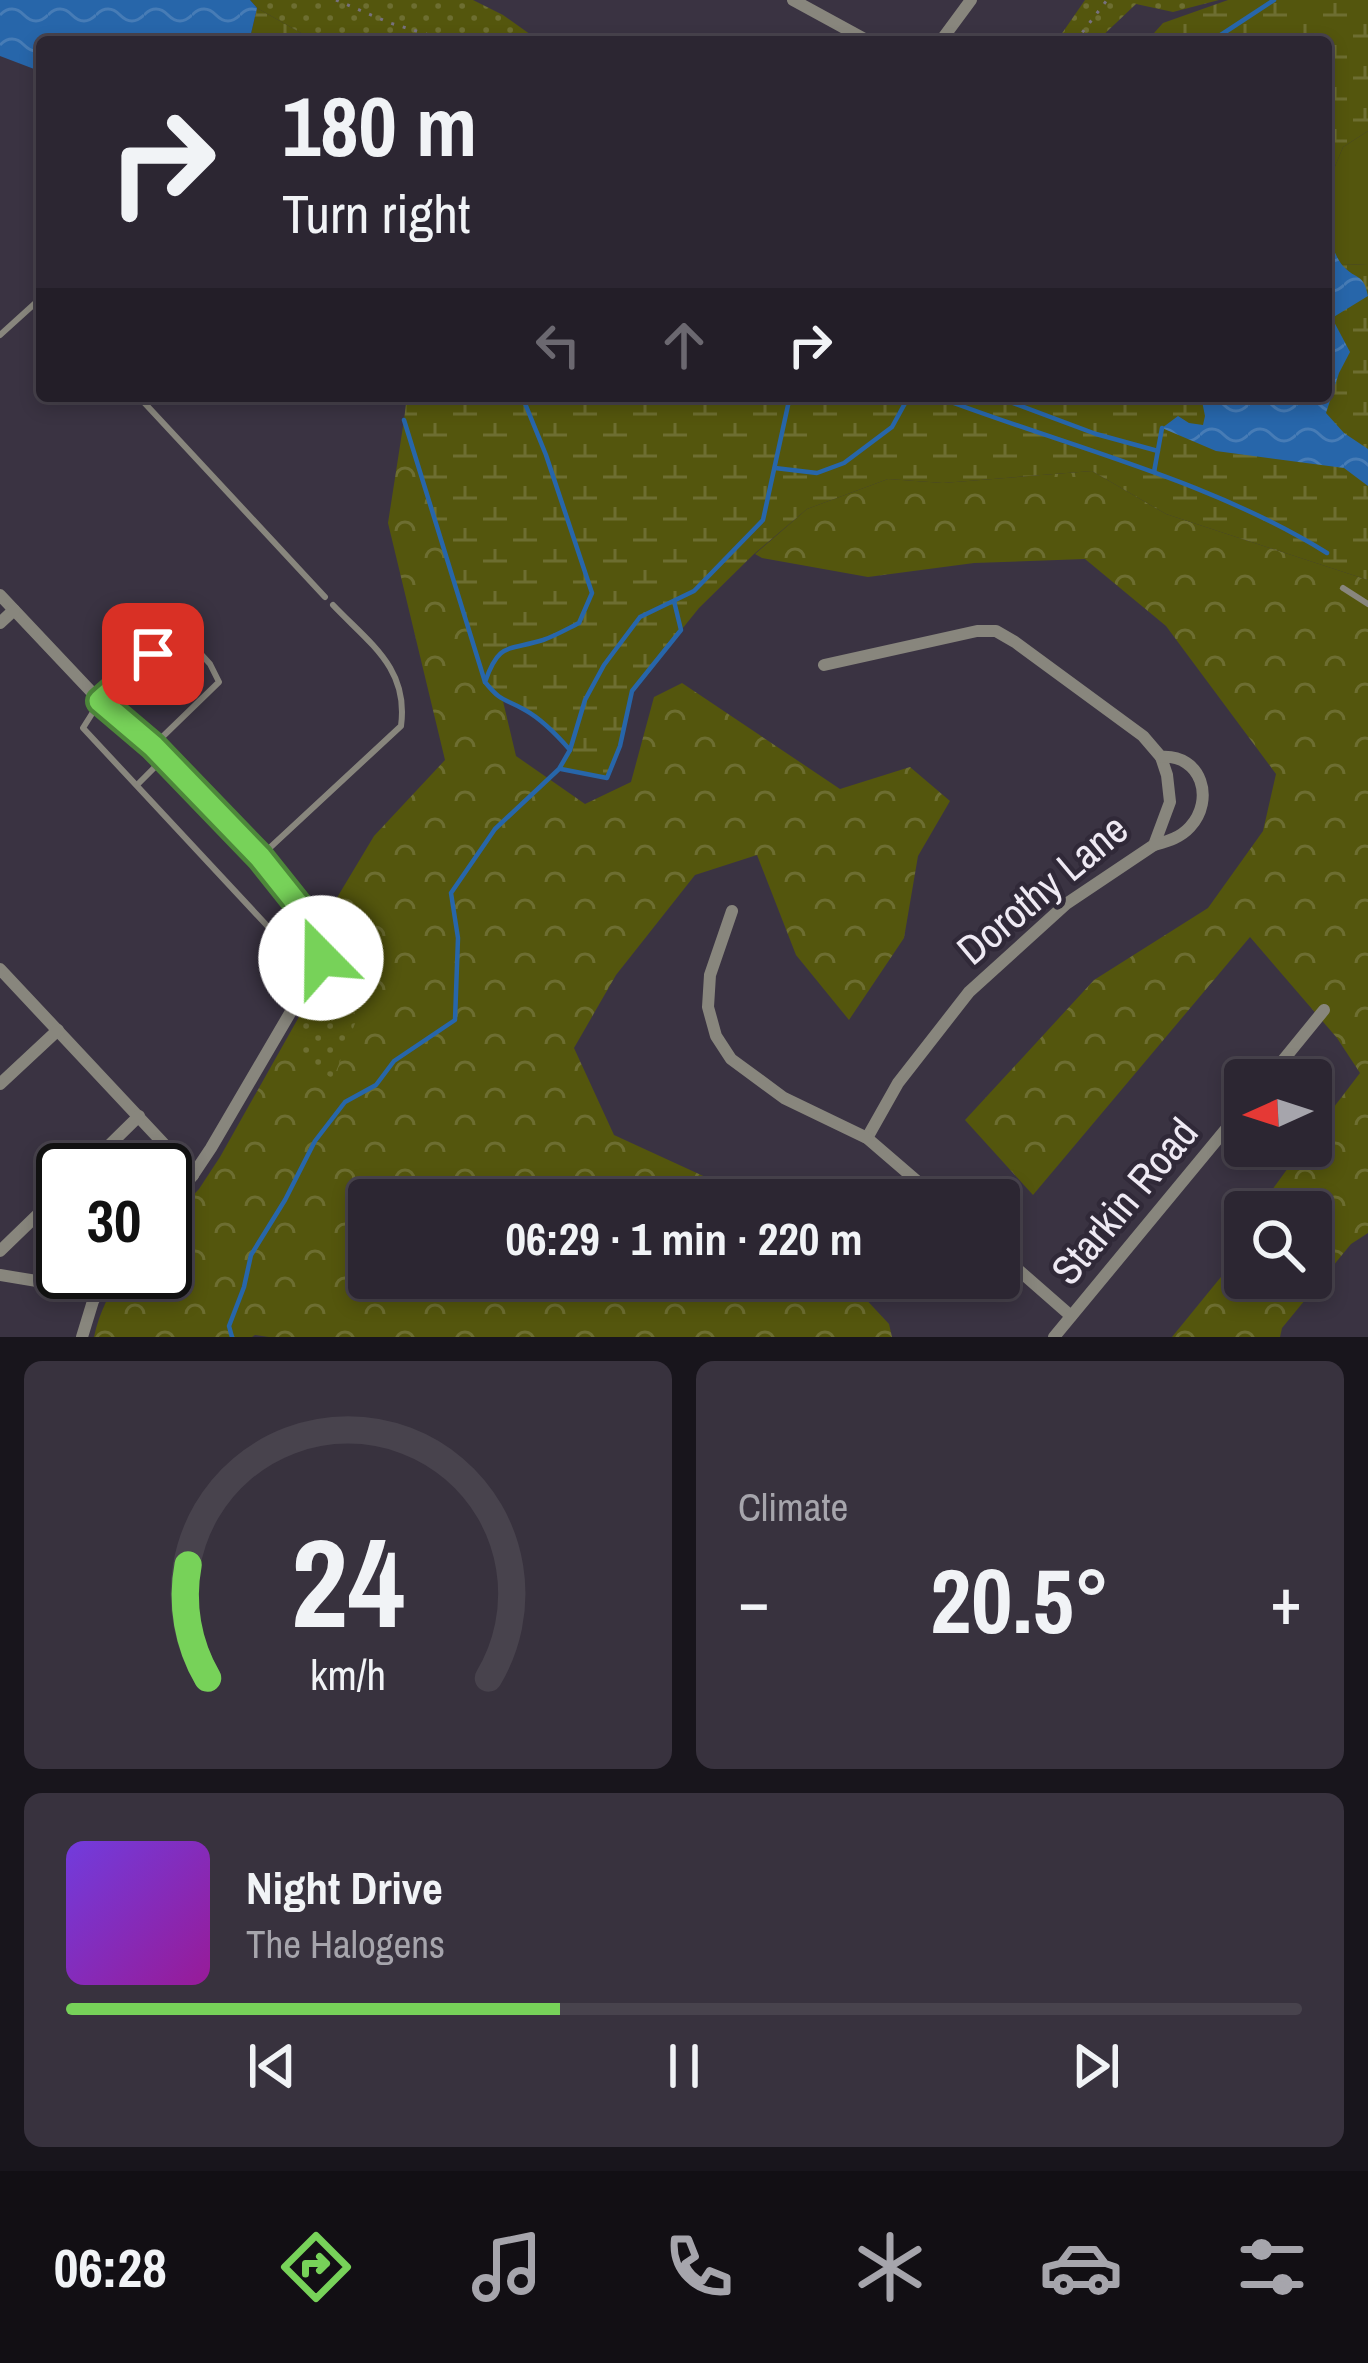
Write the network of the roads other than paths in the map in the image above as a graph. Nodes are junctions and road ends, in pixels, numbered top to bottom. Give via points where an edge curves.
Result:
1 (793, 0) edge
2 (970, 0) edge
3 (859, 36) edge
4 (944, 36) edge
5 (36, 302) edge
6 (0, 335) edge
7 (144, 402) edge
8 (1343, 588) dead end
9 (0, 595) edge
10 (325, 597) dead end
11 (1368, 604) edge
12 (333, 605) dead end
13 (14, 610) junction
14 (0, 623) edge
15 (824, 665) dead end
16 (100, 701) junction
17 (153, 746) junction
18 (1161, 757) junction
19 (165, 758) junction
20 (136, 786) junction
21 (1154, 845) junction
22 (260, 857) junction
23 (732, 911) dead end
24 (319, 931) junction
25 (0, 969) edge
26 (1324, 1010) dead end
27 (58, 1030) junction
28 (1284, 1059) edge
29 (0, 1084) edge
30 (139, 1116) junction
31 (1224, 1131) edge
32 (867, 1138) junction
33 (112, 1143) edge
34 (193, 1175) joint
35 (914, 1179) edge
36 (36, 1216) edge
37 (0, 1251) edge
38 (1020, 1271) edge
39 (0, 1275) edge
40 (36, 1281) edge
41 (94, 1299) edge
42 (1071, 1316) junction
43 (82, 1337) edge
44 (1054, 1337) edge

1 - 3 street
2 - 4 street
5 - 6 lane
7 - 10 lane
8 - 11 lane
9 - 13 street
12 - 22 lane via 393,669 401,726
13 - 14 street
13 - 16 street
15 - 18 street via 996,631
16 - 17 street
16 - 17 lane via 180,631 219,682
16 - 20 lane via 82,728
17 - 19 street
18 - 21 street, Dorothy Lane via 1170,802
18 - 21 street via 1192,765 1201,808 1192,826
19 - 20 lane
19 - 22 street
20 - 24 lane via 272,932
21 - 32 street, Dorothy Lane via 1066,904 969,992 898,1083
22 - 24 street
23 - 32 street via 710,975 716,1036 753,1078
24 - 34 street via 317,967
25 - 27 street
26 - 28 street
27 - 29 street
27 - 30 street
30 - 33 street
30 - 34 street
31 - 42 street, Starkin Road
32 - 35 street
36 - 37 street
38 - 42 street
39 - 40 street
41 - 43 street
42 - 44 street, Starkin Road

